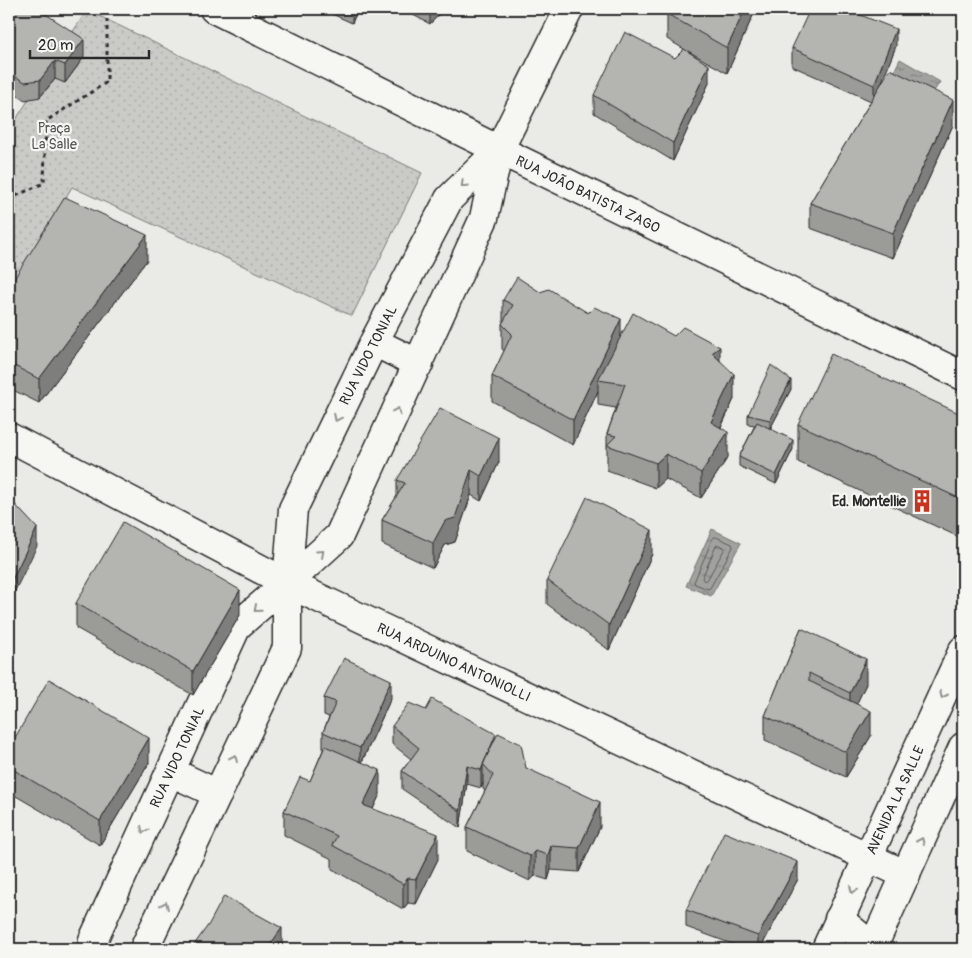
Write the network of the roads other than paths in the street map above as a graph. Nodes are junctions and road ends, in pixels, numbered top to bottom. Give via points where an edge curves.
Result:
1 (214, 9) edge
2 (569, 9) edge
3 (499, 150) junction
4 (374, 342) junction
5 (419, 364) junction
6 (963, 376) edge
7 (9, 438) edge
8 (287, 583) junction
9 (963, 650) edge
10 (963, 747) edge
11 (171, 772) junction
12 (218, 794) junction
13 (869, 858) junction
14 (906, 875) junction
15 (840, 919) junction
16 (92, 949) edge
17 (144, 949) edge
18 (826, 949) edge
19 (873, 949) edge

1 - 3 street, RUA JOÃO BATISTA ZAGO
2 - 3 street, RUA VIDO TONIAL
3 -> 4 street, RUA VIDO TONIAL via 449,199
3 - 5 street, RUA VIDO TONIAL via 484,218
3 - 6 street, RUA JOÃO BATISTA ZAGO
4 - 5 street
4 -> 8 street, RUA VIDO TONIAL via 293,509
8 -> 5 street, RUA VIDO TONIAL via 339,536
7 - 8 street, RUA ARDUINO ANTONIOLLI
8 -> 11 street, RUA VIDO TONIAL via 237,626
12 -> 8 street, RUA VIDO TONIAL via 287,648
8 - 13 street, RUA ARDUINO ANTONIOLLI
9 -> 13 street, AVENIDA LA SALLE
14 -> 10 street
11 - 12 street
11 -> 16 street, RUA VIDO TONIAL via 93,940
17 -> 12 street, RUA VIDO TONIAL
13 - 14 street, RUA ARDUINO ANTONIOLLI
13 -> 15 street, AVENIDA LA SALLE
14 - 19 street
15 - 18 street, AVENIDA LA SALLE
15 - 19 street

